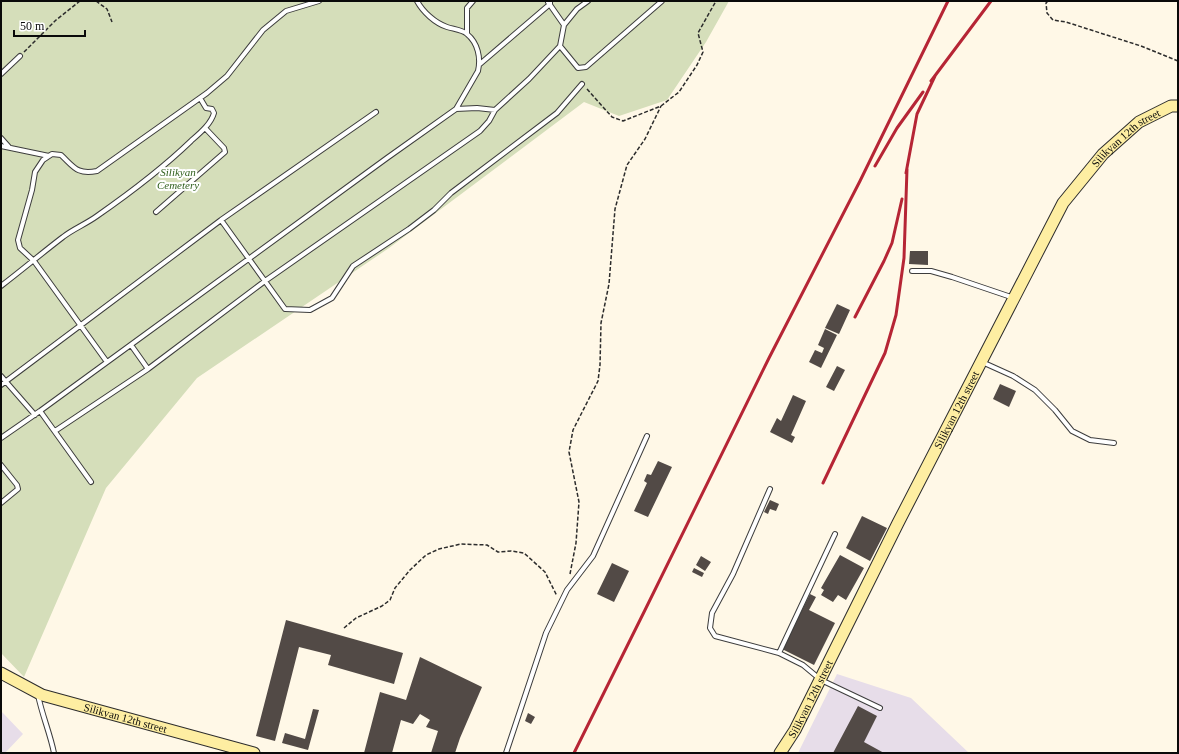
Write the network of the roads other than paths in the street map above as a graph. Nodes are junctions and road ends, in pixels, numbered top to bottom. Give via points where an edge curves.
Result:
1 (319, 1) edge
2 (417, 1) edge
3 (473, 1) edge
4 (588, 1) edge
5 (662, 1) edge
6 (549, 2) edge
7 (564, 25) junction
8 (466, 33) junction
9 (560, 46) junction
10 (20, 56) road end
11 (480, 64) junction
12 (1, 74) edge
13 (582, 84) road end
14 (200, 98) junction
15 (1178, 106) edge
16 (456, 109) junction
17 (495, 110) junction
18 (376, 112) dead end
19 (205, 128) junction
20 (1, 138) edge
21 (1, 146) edge
22 (9, 147) junction
23 (49, 156) junction
24 (156, 212) dead end
25 (220, 220) junction
26 (248, 259) junction
27 (34, 261) junction
28 (912, 271) dead end
29 (265, 281) junction
30 (1, 286) edge
31 (1014, 298) junction
32 (80, 325) junction
33 (131, 345) junction
34 (107, 362) junction
35 (981, 362) junction
36 (148, 369) junction
37 (1, 376) edge
38 (5, 381) junction
39 (1, 384) edge
40 (40, 411) junction
41 (35, 415) junction
42 (55, 431) junction
43 (647, 436) dead end
44 (1, 438) edge
45 (1114, 443) dead end
46 (1, 465) edge
47 (91, 482) dead end
48 (770, 489) dead end
49 (1, 503) edge
50 (835, 534) dead end
51 (779, 653) junction
52 (1, 673) edge
53 (820, 680) junction
54 (38, 693) junction
55 (880, 708) dead end
56 (54, 753) edge
57 (254, 753) edge
58 (506, 753) edge
59 (780, 753) edge

1 - 14 lane via 286,11 263,30 227,76
2 - 8 lane via 430,17 445,27
3 - 8 lane via 467,8
4 - 7 lane via 577,9
5 - 9 lane via 586,66 578,68
6 - 7 lane
6 - 11 lane
7 - 9 lane
8 - 11 lane via 476,45
9 - 17 lane
10 - 12 lane
11 - 16 lane
13 - 29 lane via 557,112 451,192 434,210 353,266 332,298 310,310 285,309
14 - 19 lane via 206,108 212,109 214,113
14 - 23 lane via 96,171 78,171 61,154
15 - 31 main road, Silikyan 12th street via 1171,106 1139,122 1103,154 1063,203
16 - 17 lane
16 - 26 lane
17 - 29 lane via 480,131
18 - 25 lane
19 - 24 lane via 225,152
19 - 27 lane via 136,189 64,236
20 - 22 lane
21 - 22 lane
22 - 23 lane
23 - 27 lane via 35,172 18,240 20,248
25 - 26 lane
25 - 32 lane
26 - 29 lane
26 - 33 lane
27 - 30 lane
27 - 32 lane
28 - 31 lane via 931,271
29 - 36 lane
31 - 35 main road, Silikyan 12th street
32 - 34 lane
32 - 38 lane
33 - 34 lane
33 - 36 lane
34 - 40 lane
35 - 45 lane via 1013,376 1034,390 1072,431 1090,440
35 - 53 main road, Silikyan 12th street
36 - 42 lane
37 - 38 lane
38 - 39 lane
38 - 41 lane
40 - 41 lane
40 - 42 lane
41 - 44 lane
42 - 47 lane
43 - 58 lane via 593,556 567,590 546,633
46 - 49 lane via 18,485 18,489
48 - 51 lane via 733,574 712,613 710,628 715,636
50 - 51 lane
51 - 53 lane via 803,666
52 - 54 main road, Silikyan 12th street
53 - 55 lane
53 - 59 main road, Silikyan 12th street via 795,730
54 - 56 lane
54 - 57 main road, Silikyan 12th street

